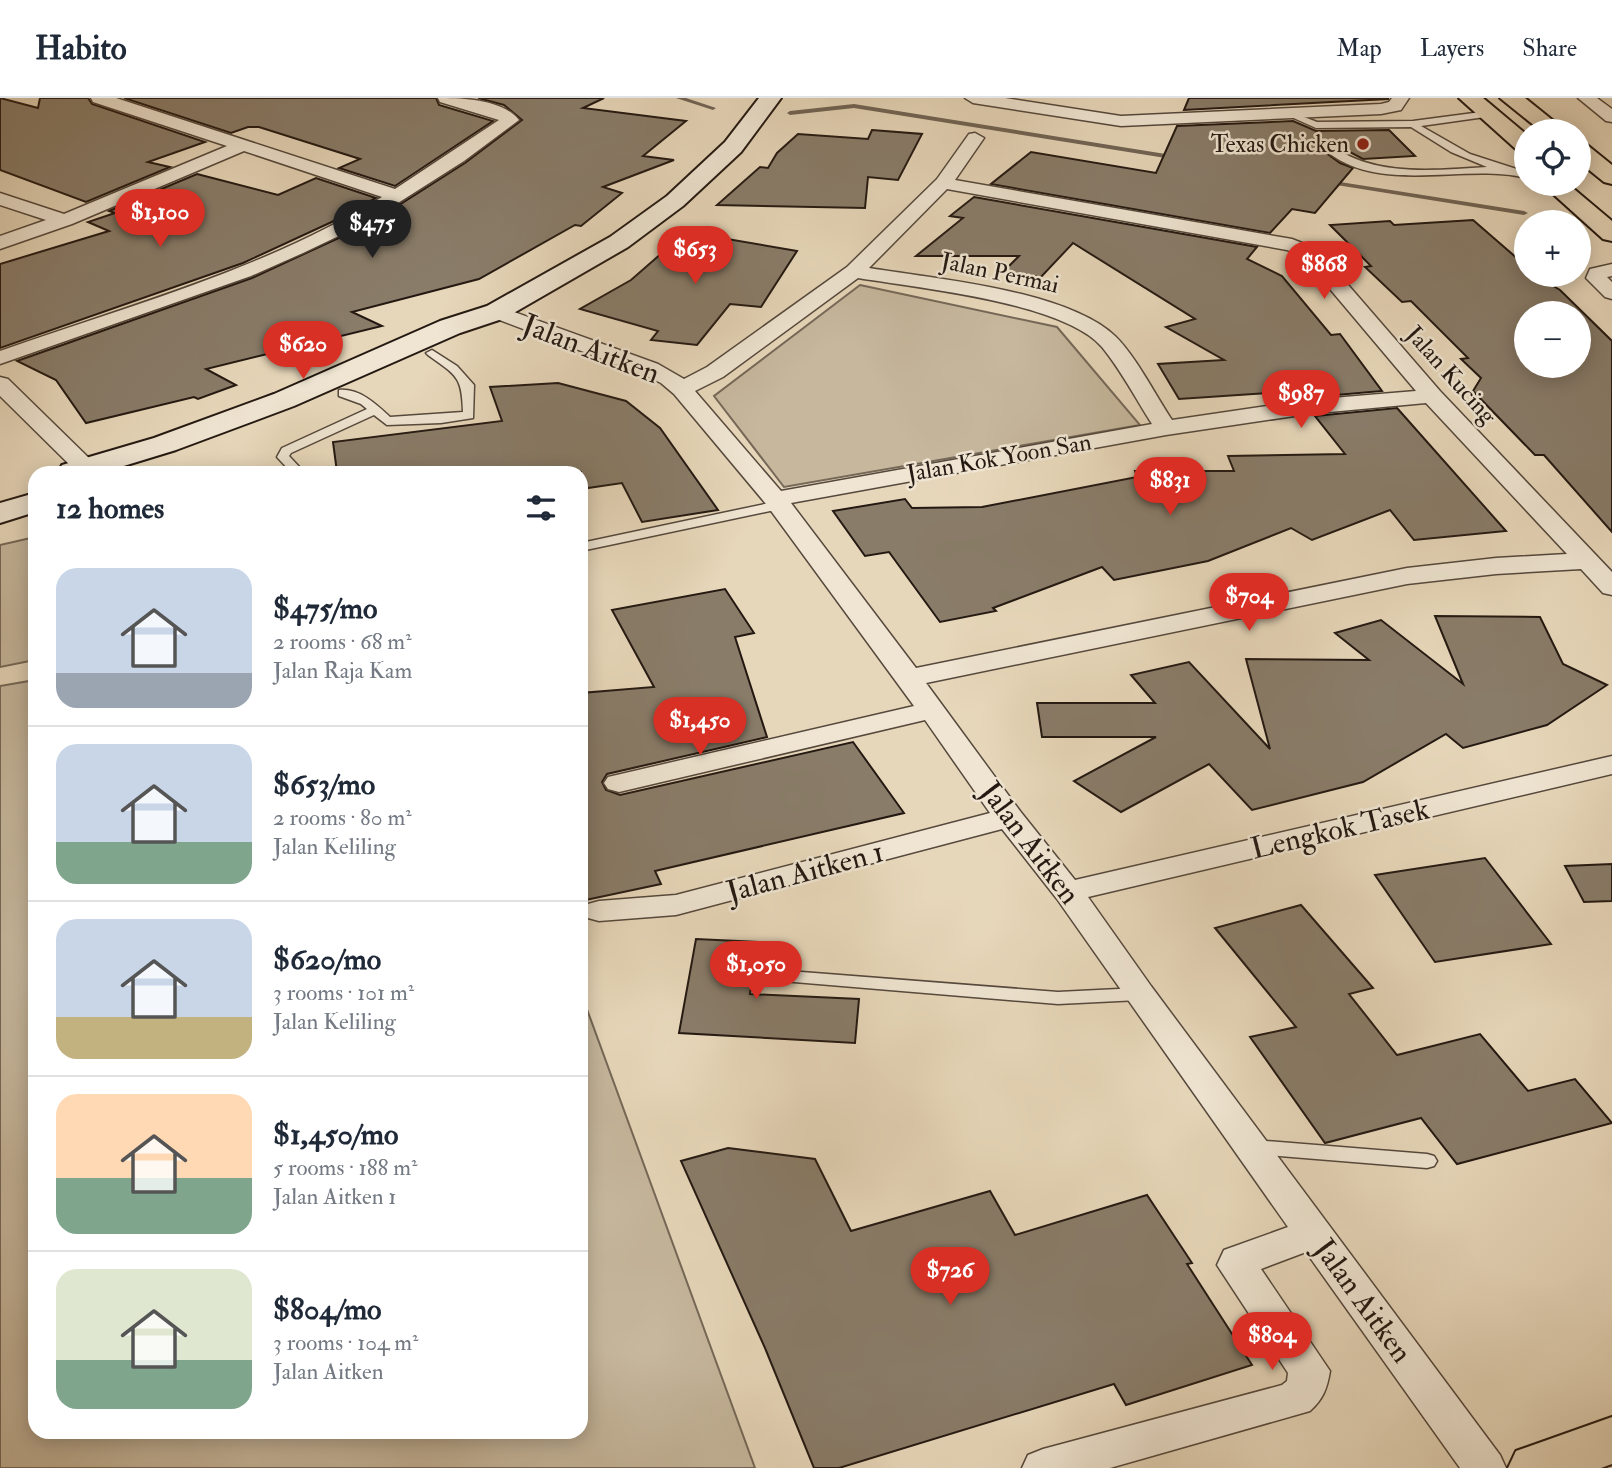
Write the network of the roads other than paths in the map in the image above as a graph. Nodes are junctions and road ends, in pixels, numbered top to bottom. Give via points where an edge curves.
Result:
1 (99, 98) edge
2 (446, 98) edge
3 (770, 98) edge
4 (973, 98) edge
5 (1401, 98) edge
6 (1470, 98) edge
7 (1511, 98) edge
8 (1586, 98) edge
9 (991, 99) edge
10 (1489, 114) junction
11 (1291, 115) junction
12 (1612, 117) edge
13 (1539, 119) edge
14 (1413, 124) junction
15 (1514, 136) edge
16 (975, 138) dead end
17 (244, 145) junction
18 (1325, 145) dead end
19 (1591, 156) edge
20 (1591, 159) edge
21 (1612, 167) edge
22 (1502, 169) junction
23 (1514, 172) edge
24 (1612, 177) edge
25 (943, 183) junction
26 (1591, 191) edge
27 (395, 195) junction
28 (1568, 196) edge
29 (0, 199) edge
30 (1612, 206) edge
31 (65, 220) junction
32 (1612, 234) edge
33 (0, 243) edge
34 (1612, 270) edge
35 (854, 271) junction
36 (1612, 293) edge
37 (496, 312) junction
38 (432, 353) junction
39 (0, 358) edge
40 (0, 384) edge
41 (682, 389) junction
42 (343, 393) junction
43 (1432, 396) junction
44 (375, 410) junction
45 (1166, 428) junction
46 (75, 466) edge
47 (92, 466) edge
48 (145, 466) edge
49 (292, 466) edge
50 (28, 486) edge
51 (0, 494) edge
52 (777, 502) junction
53 (28, 504) edge
54 (0, 513) edge
55 (588, 545) edge
56 (1586, 561) junction
57 (1612, 587) edge
58 (909, 678) junction
59 (932, 710) junction
60 (1612, 765) edge
61 (619, 783) dead end
62 (1009, 818) junction
63 (1069, 892) junction
64 (598, 911) dead end
65 (776, 976) dead end
66 (1139, 994) junction
67 (1250, 1147) junction
68 (1427, 1161) dead end
69 (1313, 1234) junction
70 (1612, 1440) edge
71 (1043, 1468) edge
72 (1485, 1468) edge
73 (1536, 1468) edge

1 - 17 street
2 - 27 street via 503,114 510,121
3 - 37 main road via 733,147 675,201 620,242
4 - 9 street
5 - 11 street via 1395,106 1381,109
6 - 10 main road
7 - 13 main road
8 - 12 street
9 - 11 street via 1121,121
10 - 14 lane
10 - 15 main road
11 - 14 lane via 1316,130
14 - 22 lane via 1452,151
16 - 25 street
17 - 27 street
17 - 31 street
18 - 22 lane via 1345,161 1387,170
19 - 21 main road
20 - 24 main road
22 - 23 lane
25 - 35 street
25 - 43 street, Jalan Kucing via 1303,248
26 - 30 main road
27 - 39 street via 360,218 244,272
28 - 32 main road
29 - 31 street
31 - 33 street
34 - 36 street via 1597,273 1596,278
35 - 41 street via 715,372
35 - 45 street, Jalan Permai via 1023,302 1092,327 1110,343
37 - 38 main road via 485,326
37 - 41 street, Jalan Aitken via 650,369
37 - 47 main road via 450,327 284,400
38 - 42 main road
38 - 44 lane via 468,385 469,415 387,421
40 - 46 street
41 - 52 street, Jalan Aitken
42 - 44 lane
42 - 48 main road
43 - 45 street, Jalan Kok Yoon San via 1308,407
43 - 56 street, Jalan Kucing
44 - 49 lane via 286,451 283,457
45 - 52 street, Jalan Kok Yoon San
50 - 51 main road
52 - 55 lane
52 - 58 street, Jalan Aitken
53 - 54 main road
56 - 57 street, Jalan Kucing
56 - 58 street via 1408,576
58 - 59 street, Jalan Aitken
59 - 61 street
59 - 62 street, Jalan Aitken
60 - 63 street, Lengkok Tasek
62 - 63 street, Jalan Aitken
62 - 64 street, Jalan Aitken 1 via 676,905
63 - 66 street, Jalan Aitken
65 - 66 lane via 1058,998
66 - 67 street, Jalan Aitken
67 - 68 lane
67 - 69 street, Jalan Aitken
69 - 71 street via 1237,1265 1309,1371 1307,1389 1295,1399
69 - 72 street, Jalan Aitken
70 - 73 main road

